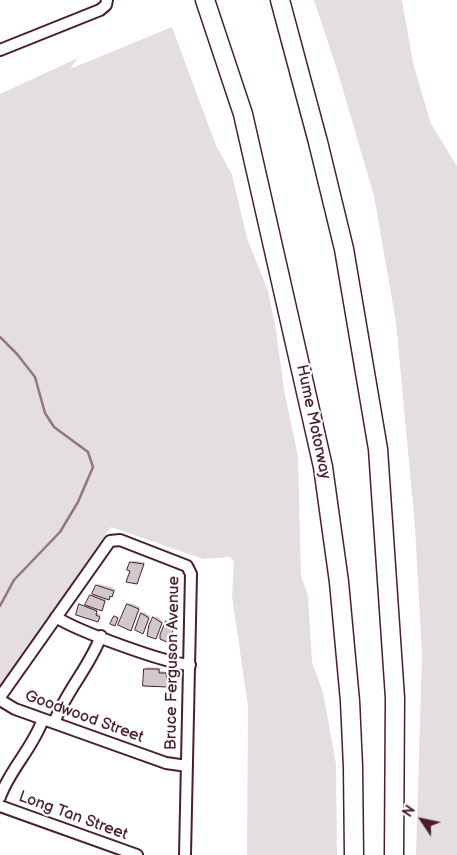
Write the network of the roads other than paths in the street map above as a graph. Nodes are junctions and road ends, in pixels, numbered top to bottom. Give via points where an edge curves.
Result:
1 (107, 0) edge
2 (205, 0) edge
3 (280, 0) edge
4 (0, 50) edge
5 (56, 617) junction
6 (100, 636) junction
7 (190, 664) junction
8 (0, 699) edge
9 (43, 719) junction
10 (54, 723) junction
11 (187, 766) junction
12 (0, 797) edge
13 (0, 806) edge
14 (137, 855) edge
15 (185, 855) edge
16 (354, 855) edge
17 (394, 855) edge

1 - 4 street via 100,10
2 - 16 highway, Hume Motorway via 243,114 324,466 350,701
3 - 17 highway via 344,249 378,449 395,698
5 - 6 street
5 - 7 street, Bruce Ferguson Avenue via 107,544 117,540 126,542 189,568
5 - 8 street, Bruce Ferguson Avenue
6 - 7 street via 172,662
6 - 10 street via 91,660 63,699
7 - 11 street, Bruce Ferguson Avenue
8 - 9 street, Goodwood Street
9 - 10 street, Goodwood Street
9 - 12 street via 34,742 8,778
10 - 11 street, Goodwood Street via 166,763
11 - 15 street, Bruce Ferguson Avenue
13 - 14 street, Long Tan Street

